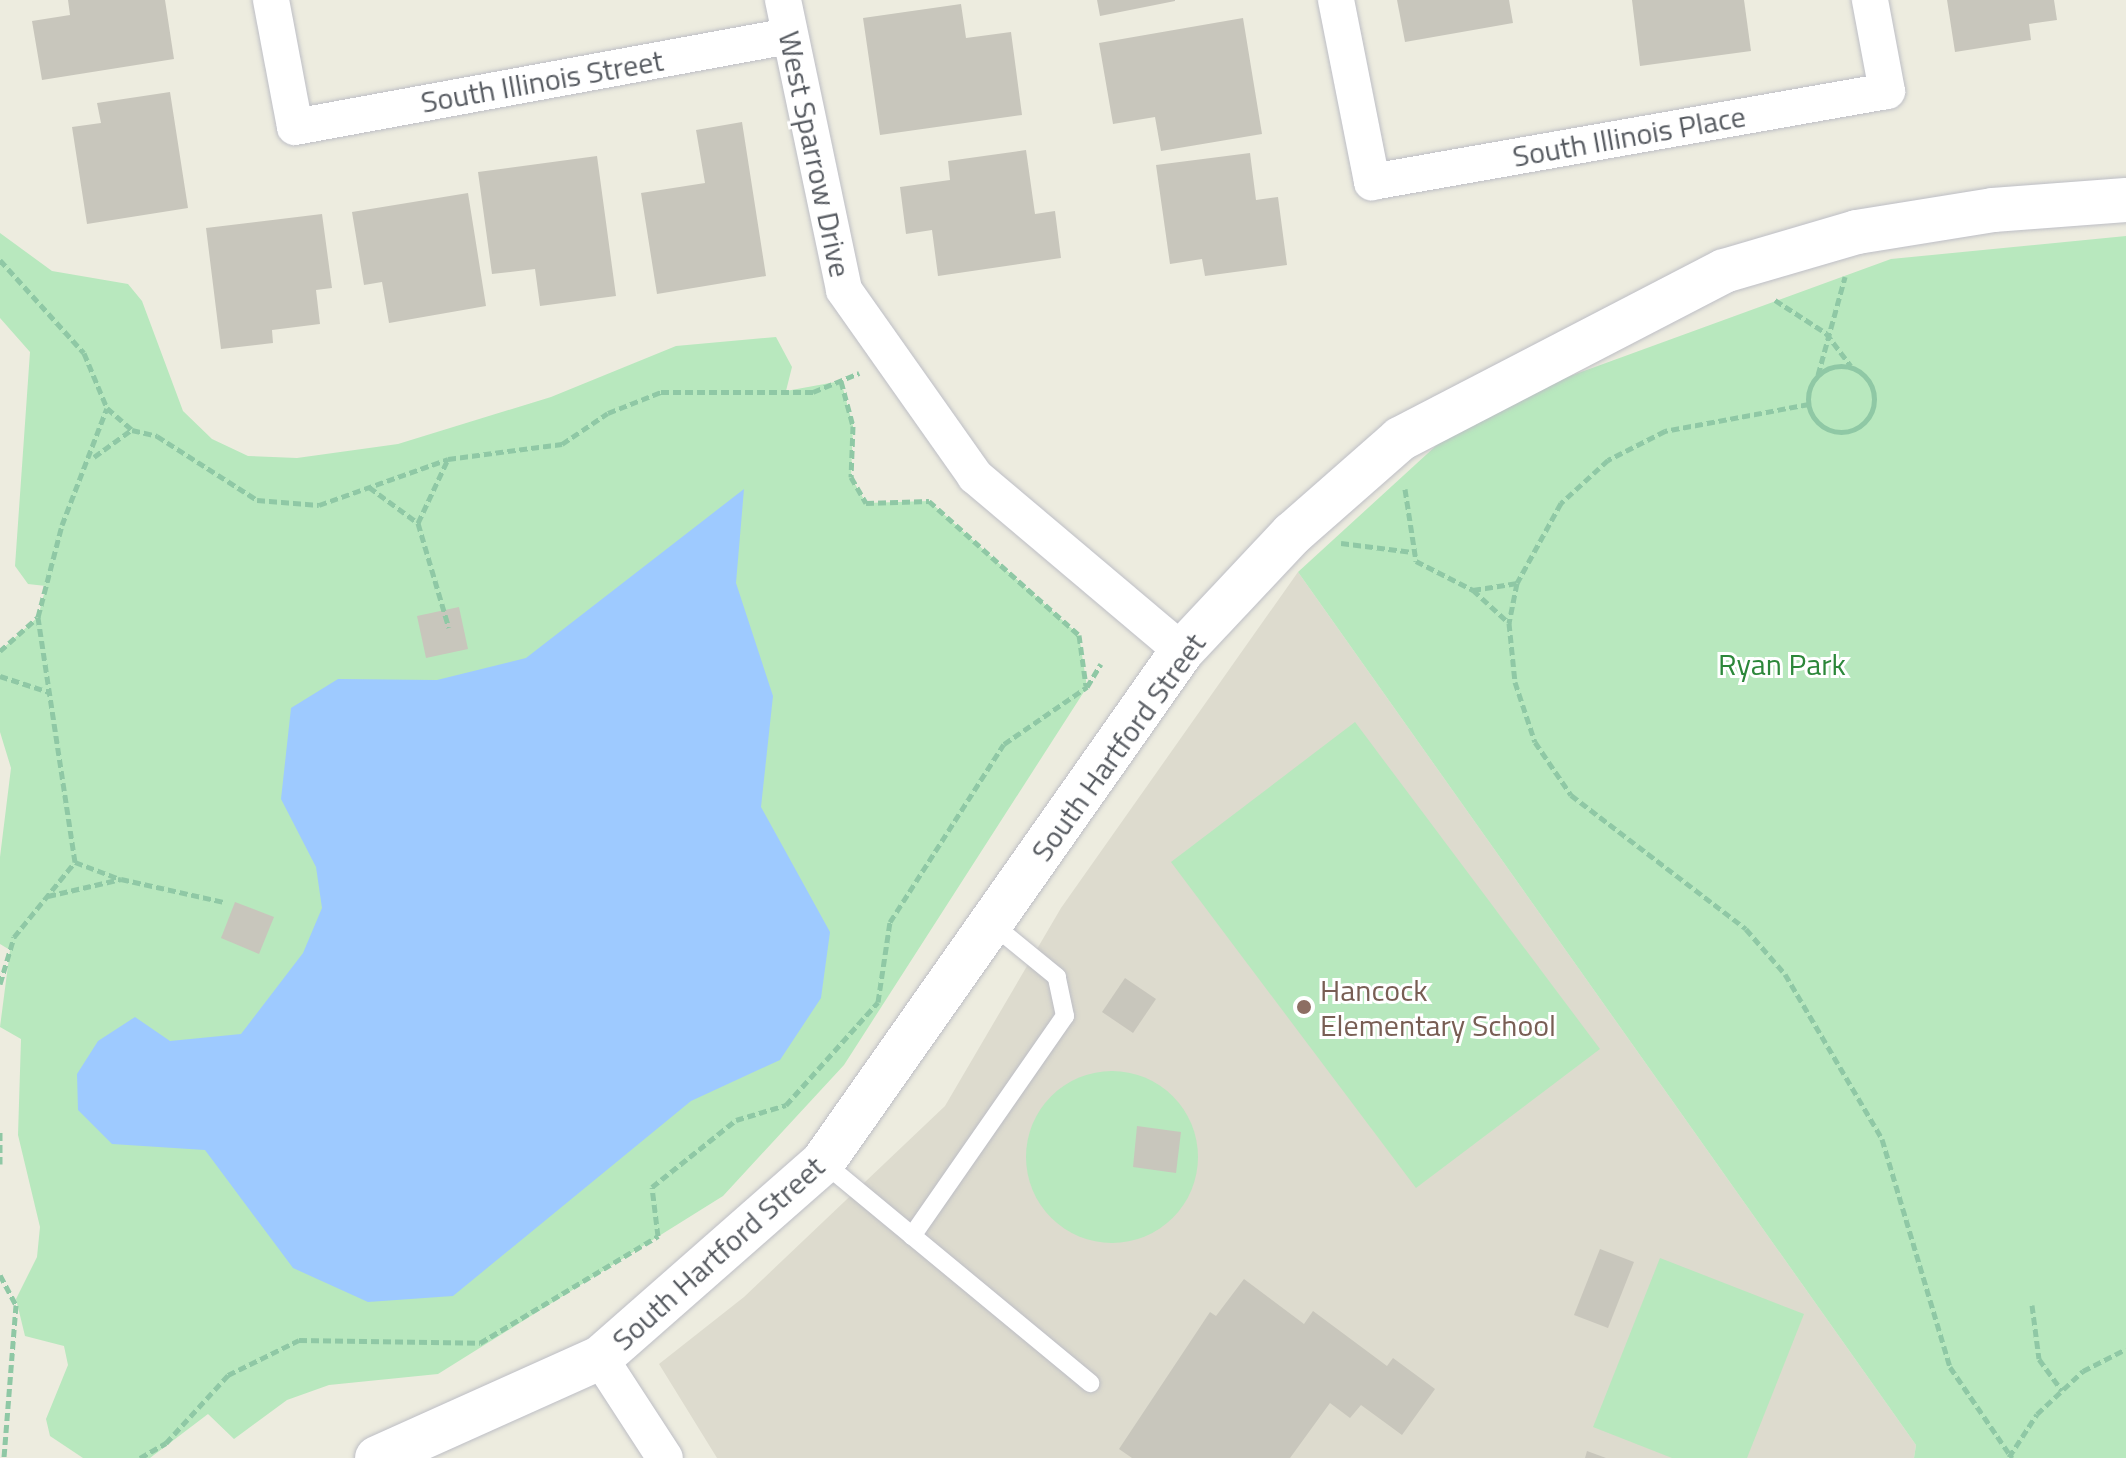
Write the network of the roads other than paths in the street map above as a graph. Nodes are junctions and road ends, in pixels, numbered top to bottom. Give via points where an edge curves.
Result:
1 (271, 0) edge
2 (783, 0) edge
3 (1336, 0) edge
4 (1870, 0) edge
5 (789, 36) junction
6 (2126, 200) edge
7 (1182, 651) junction
8 (991, 923) junction
9 (823, 1162) junction
10 (912, 1236) junction
11 (600, 1358) junction
12 (1090, 1383) dead end
13 (377, 1458) edge
14 (665, 1458) edge

1 - 5 street, South Illinois Street via 295,127
2 - 5 street, West Sparrow Drive
3 - 4 street, South Illinois Place via 1372,182 1887,91
5 - 7 street, West Sparrow Drive via 844,290 975,476
6 - 7 street, South Hartford Street via 1993,210 1857,232 1724,271 1400,439 1292,534
7 - 8 street, South Hartford Street
8 - 9 street, South Hartford Street
8 - 10 lane via 1057,977 1065,1016
9 - 10 lane
9 - 11 street, South Hartford Street
10 - 12 lane
11 - 13 street, South Hartford Street
11 - 14 street

